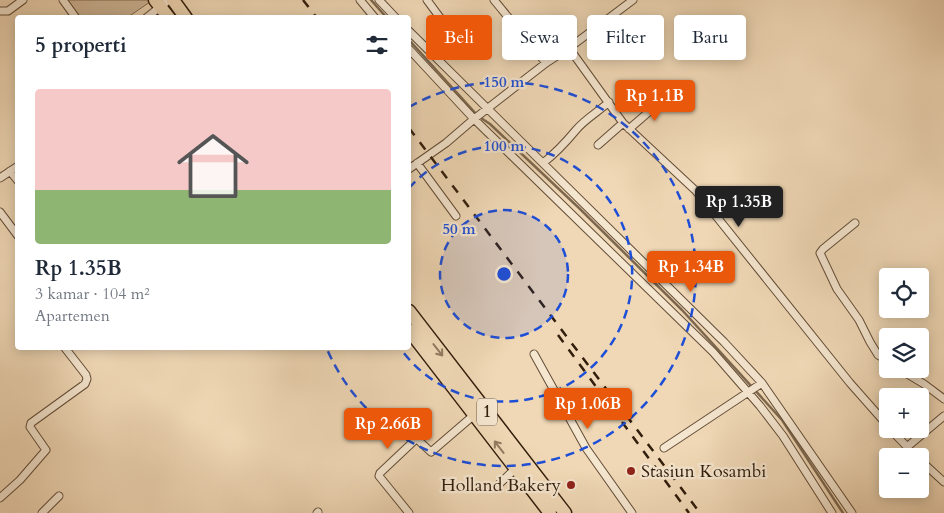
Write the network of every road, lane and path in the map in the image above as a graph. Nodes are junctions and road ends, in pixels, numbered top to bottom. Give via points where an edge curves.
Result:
1 (23, 0) edge
2 (62, 0) edge
3 (360, 0) edge
4 (379, 0) edge
5 (427, 0) edge
6 (494, 0) edge
7 (633, 0) edge
8 (164, 2) edge
9 (0, 11) edge
10 (74, 15) edge
11 (149, 15) edge
12 (168, 15) edge
13 (182, 15) edge
14 (372, 15) edge
15 (393, 15) edge
16 (438, 15) edge
17 (577, 42) edge
18 (412, 45) edge
19 (577, 59) edge
20 (551, 60) edge
21 (546, 63) junction
22 (666, 98) dead end
23 (609, 102) junction
24 (486, 110) junction
25 (476, 118) junction
26 (623, 123) junction
27 (630, 130) junction
28 (598, 145) dead end
29 (417, 163) junction
30 (543, 163) junction
31 (15, 168) edge
32 (411, 168) edge
33 (10, 171) junction
34 (15, 177) edge
35 (0, 178) edge
36 (0, 212) edge
37 (456, 216) dead end
38 (855, 223) dead end
39 (15, 232) edge
40 (411, 314) edge
41 (411, 333) edge
42 (67, 350) edge
43 (534, 354) dead end
44 (879, 356) edge
45 (914, 378) edge
46 (755, 387) junction
47 (944, 399) edge
48 (474, 415) junction
49 (879, 416) edge
50 (944, 416) edge
51 (898, 438) edge
52 (907, 447) joint
53 (664, 448) dead end
54 (516, 468) junction
55 (929, 468) edge
56 (944, 482) edge
57 (496, 487) dead end
58 (59, 496) dead end
59 (0, 498) edge
60 (42, 513) edge
61 (409, 513) edge
62 (550, 513) edge
63 (565, 513) edge
64 (632, 513) edge
65 (832, 513) edge
66 (852, 513) edge

1 - 9 street via 8,11
2 - 10 street
3 - 14 street
4 - 15 street
5 - 16 street
6 - 21 street
7 - 17 street
8 - 11 street
8 - 12 highway
8 - 13 highway
18 - 24 street
18 - 25 street
19 - 23 street
20 - 21 street
21 - 24 street
22 - 27 street
23 - 26 street
23 - 30 street
24 - 25 street
24 - 30 street
25 - 29 street
25 - 46 street via 713,352
26 - 27 street
26 - 28 street
27 - 49 street via 696,191
29 - 32 street
29 - 37 street
30 - 46 street via 687,304
31 - 33 street
33 - 34 street
33 - 35 street
36 - 39 street
38 - 44 street via 823,249 820,257
40 -> 63 highway, 1
41 - 48 highway, 1
42 - 59 street via 86,375 85,384 31,423 30,427 46,450
43 - 64 street via 586,448
45 - 47 street
46 - 53 street
46 - 65 street
46 - 66 street
54 -> 48 highway, 1
48 - 61 street via 431,452 415,440 380,472 379,476
50 - 52 street
51 - 52 street
54 - 57 street
54 - 62 highway, 1
55 - 56 street
58 - 60 street

